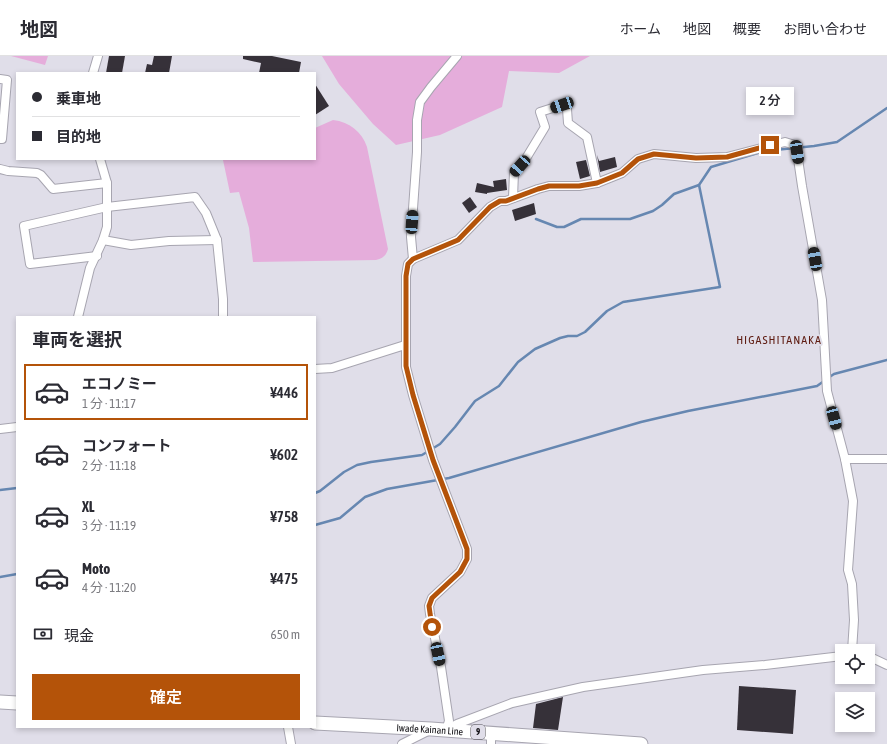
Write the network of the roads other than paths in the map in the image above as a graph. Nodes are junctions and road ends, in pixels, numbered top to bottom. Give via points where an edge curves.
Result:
1 (98, 56) edge
2 (457, 56) edge
3 (93, 72) edge
4 (0, 79) edge
5 (0, 139) edge
6 (100, 160) edge
7 (0, 169) edge
8 (107, 183) junction
9 (597, 183) junction
10 (513, 198) junction
11 (107, 207) junction
12 (103, 240) junction
13 (217, 240) junction
14 (97, 256) junction
15 (413, 259) junction
16 (78, 316) edge
17 (223, 316) edge
18 (405, 345) junction
19 (316, 369) edge
20 (16, 427) edge
21 (0, 429) edge
22 (845, 459) junction
23 (887, 459) edge
24 (852, 644) edge
25 (835, 657) edge
26 (875, 659) edge
27 (887, 665) edge
28 (0, 702) edge
29 (16, 703) edge
30 (316, 723) edge
31 (288, 728) edge
32 (431, 729) junction
33 (446, 730) junction
34 (491, 739) edge
35 (291, 744) edge
36 (402, 744) edge
37 (641, 744) edge

1 - 3 street
2 - 15 street via 420,102 411,237
4 - 5 street via 7,80
6 - 8 street
7 - 8 street via 37,173 53,188
8 - 11 street
9 - 10 street via 549,186
9 - 10 street via 587,137 568,123 567,109 562,105 540,112 545,127 525,160 514,172
9 - 22 street via 622,173 638,159 654,154 696,158 727,157 785,142 798,146 799,166 822,300 827,391
10 - 15 street via 490,207 458,240
11 - 12 street via 107,227
11 - 13 street via 195,197 206,213
11 - 14 street via 24,226 30,264
12 - 13 street via 130,245
12 - 14 street
13 - 17 street
14 - 16 street via 90,268
15 - 18 street via 408,264 406,276
18 - 19 street via 332,368
18 - 33 street via 406,366 417,409 433,460 467,549 467,559 460,572 432,598 429,606 449,721
20 - 21 street
22 - 23 street
22 - 24 street via 853,501 848,570 852,584
25 - 33 street via 703,670 583,687 512,704
26 - 27 street
28 - 29 main road
30 - 32 main road, Iwade Kainan Line / 9
31 - 35 street
32 - 33 main road, Iwade Kainan Line / 9
32 - 36 street
33 - 34 main road, Iwade Kainan Line / 9
34 - 37 main road, Iwade Kainan Line / 9

